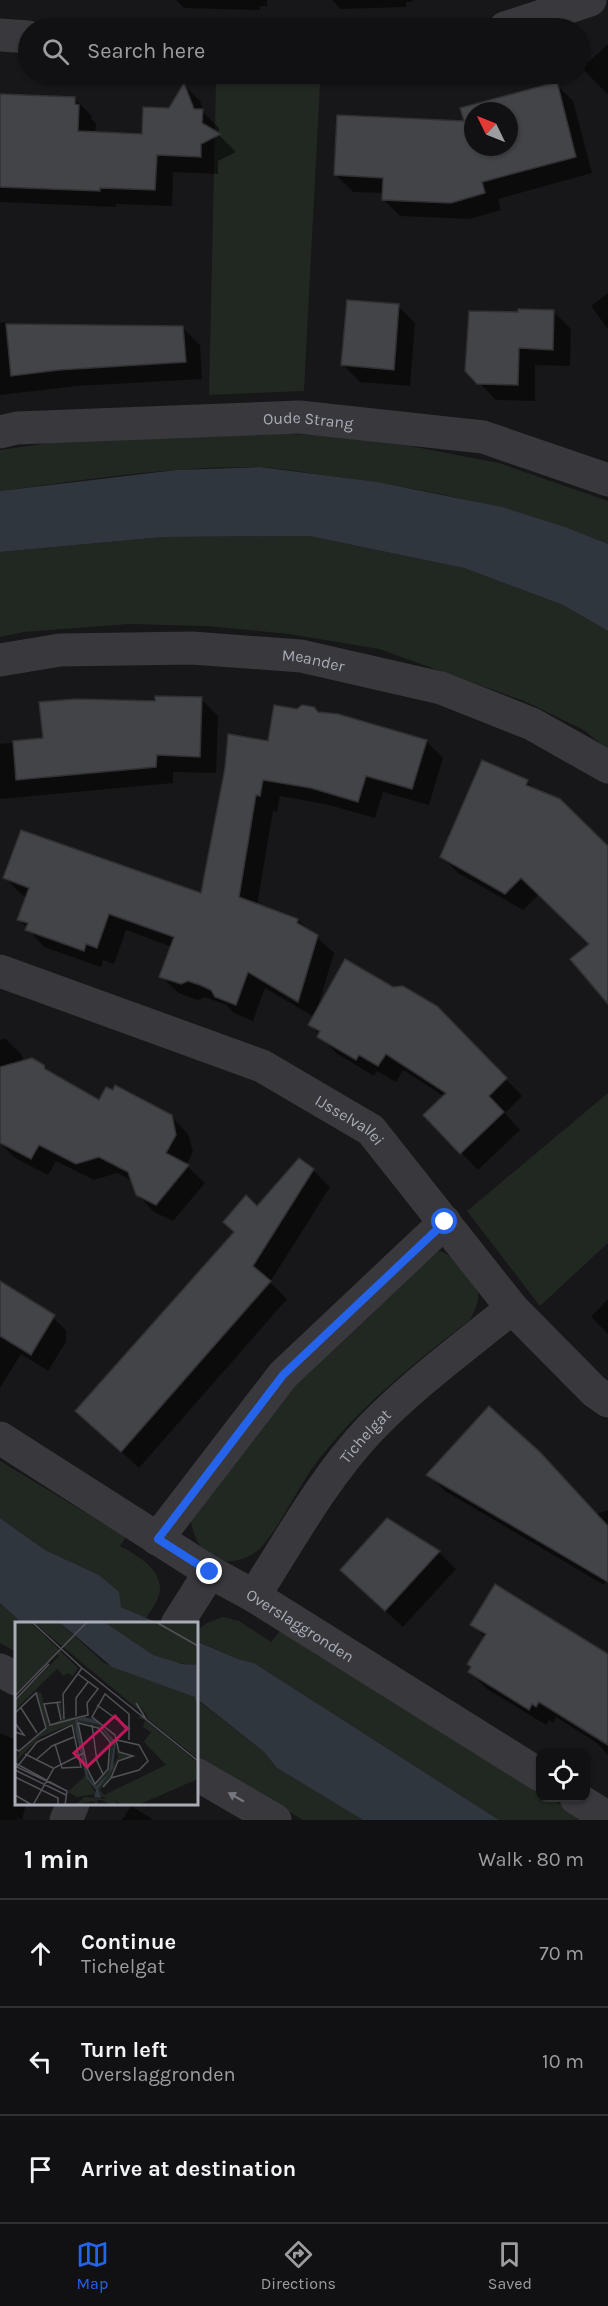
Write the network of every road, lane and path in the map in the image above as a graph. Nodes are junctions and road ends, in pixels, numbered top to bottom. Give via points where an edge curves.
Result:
1 (590, 0) edge
2 (535, 18) edge
3 (0, 35) edge
4 (18, 36) edge
5 (0, 432) edge
6 (608, 480) edge
7 (0, 660) edge
8 (608, 767) edge
9 (0, 971) edge
10 (445, 1222) junction
11 (512, 1308) junction
12 (608, 1401) edge
13 (0, 1438) edge
14 (158, 1539) junction
15 (210, 1572) junction
16 (254, 1596) junction
17 (182, 1617) edge
18 (0, 1670) edge
19 (15, 1678) edge
20 (536, 1772) edge
21 (198, 1775) edge
22 (584, 1802) edge
23 (73, 1805) edge
24 (608, 1818) edge
25 (66, 1820) edge
26 (275, 1820) edge

1 - 2 street
3 - 4 street
5 - 6 street, Oude Strang via 17,428 299,417 483,437
7 - 8 street, Meander via 60,650 192,648 301,656 441,688 532,724
9 - 10 street, IJsselvallei via 262,1066 371,1130
10 - 11 street, IJsselvallei
10 - 14 street via 283,1375
11 - 12 street, IJsselvallei
11 - 16 street, Tichelgat via 417,1385 368,1431 330,1479
13 - 14 street, Overslaggronden
14 - 15 street, Overslaggronden
15 - 16 street, Overslaggronden
15 - 17 street
16 - 20 street, Overslaggronden
18 - 19 street
26 -> 21 street
22 - 24 street
23 - 25 street

